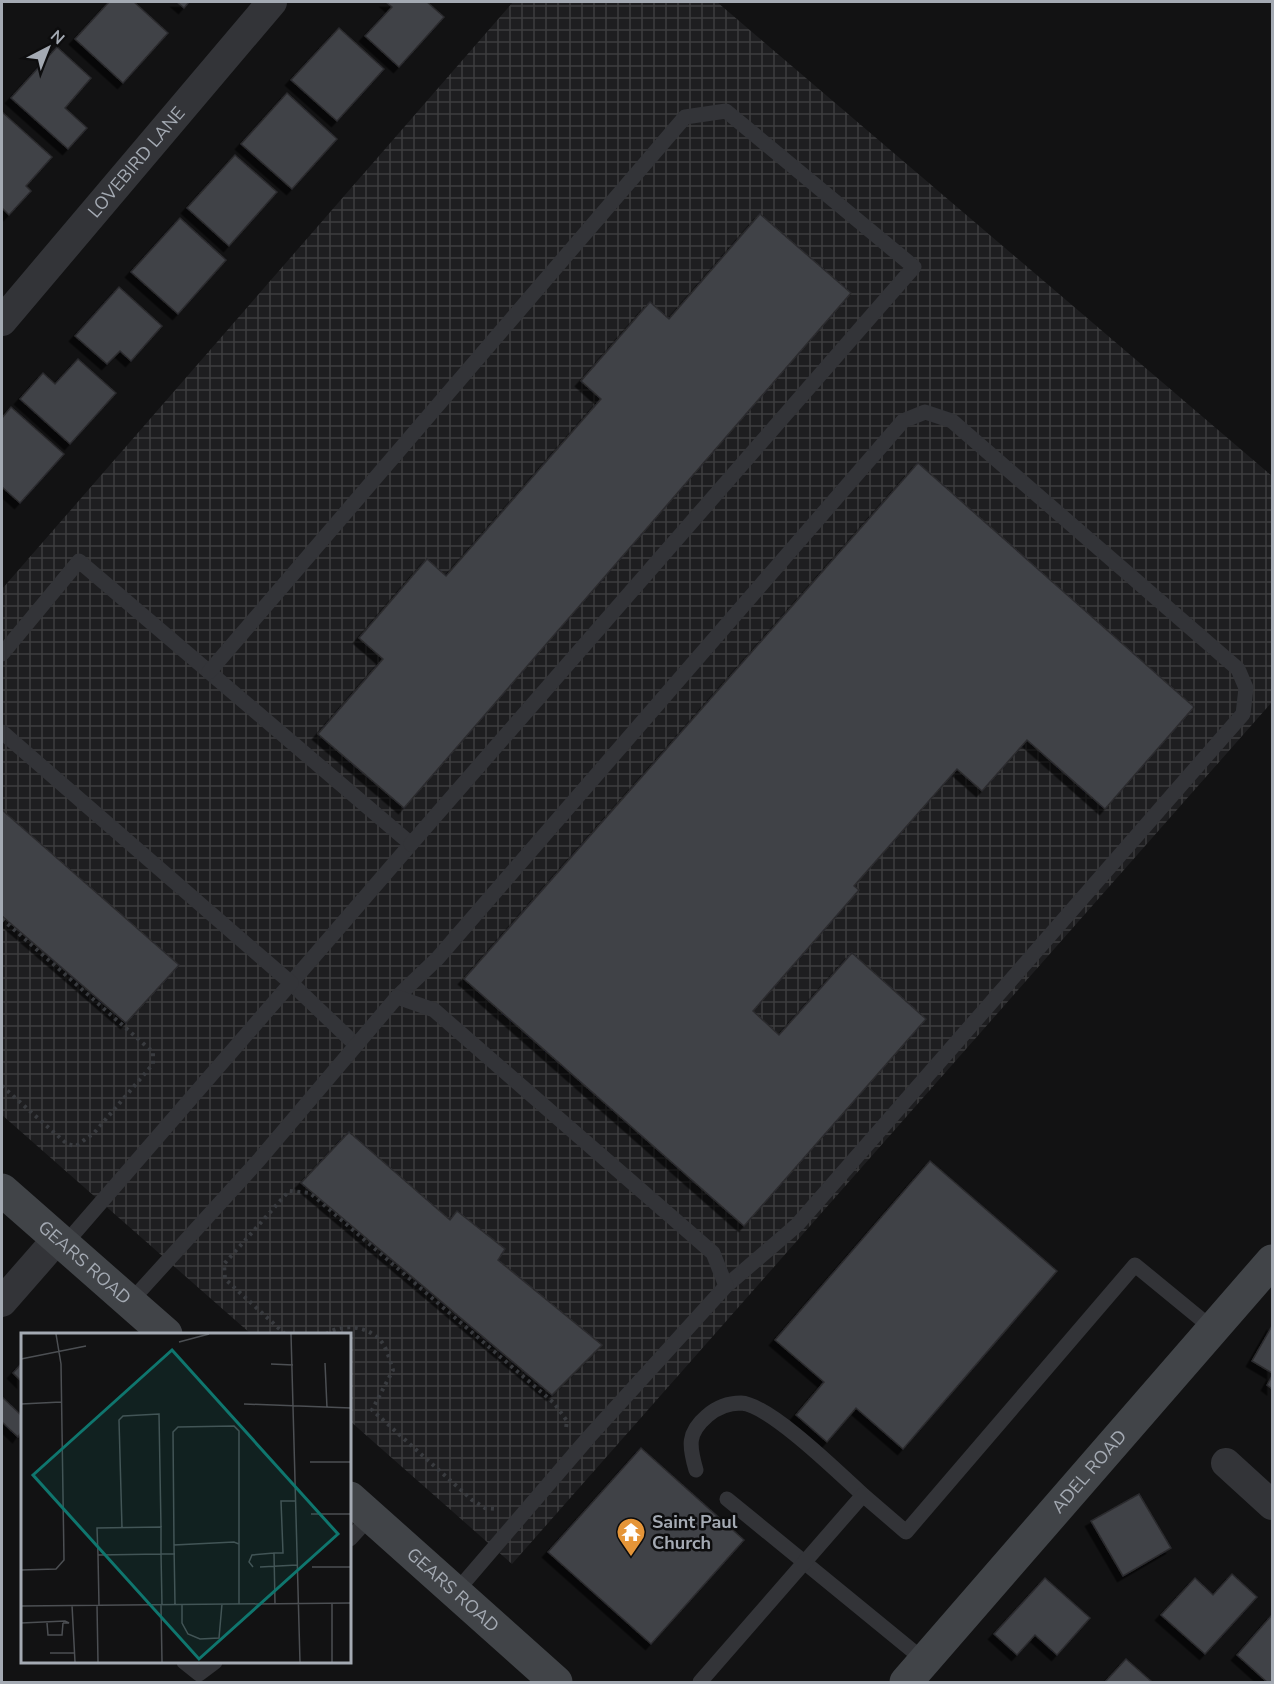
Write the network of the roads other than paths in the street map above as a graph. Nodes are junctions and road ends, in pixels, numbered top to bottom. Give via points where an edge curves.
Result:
1 (272, 2) edge
2 (2, 321) edge
3 (2, 654) edge
4 (209, 672) junction
5 (2, 732) edge
6 (411, 844) junction
7 (291, 983) junction
8 (397, 997) junction
9 (356, 1045) junction
10 (2, 1190) edge
11 (61, 1242) junction
12 (1272, 1261) edge
13 (726, 1286) junction
14 (2, 1302) edge
15 (130, 1302) junction
16 (1213, 1329) junction
17 (164, 1333) edge
18 (1226, 1463) dead end
19 (696, 1470) dead end
20 (863, 1494) junction
21 (727, 1498) dead end
22 (1272, 1504) edge
23 (356, 1518) edge
24 (805, 1561) junction
25 (455, 1593) junction
26 (185, 1663) edge
27 (214, 1663) edge
28 (915, 1672) edge
29 (556, 1683) edge
30 (700, 1683) edge

1 - 2 street, LOVEBIRD LANE
3 - 4 lane via 79,561
4 - 6 lane
4 - 6 lane via 685,117 726,111 914,267
5 - 7 lane
6 - 7 lane
7 - 9 lane
7 - 11 lane
8 - 9 lane
8 - 13 lane via 434,1010 704,1245 713,1253
8 - 13 lane via 437,959 903,421 925,412 952,421 1238,669 1246,688 1243,714 797,1225
9 - 15 lane via 259,1160
10 - 11 street, GEARS ROAD
11 - 14 street
11 - 15 street, GEARS ROAD
12 - 16 street, ADEL ROAD
13 - 25 lane
15 - 17 street, GEARS ROAD
16 - 20 lane via 1135,1265 906,1532
16 - 28 street, ADEL ROAD
18 - 22 street
19 - 20 lane via 689,1447 697,1425 717,1408 742,1403 774,1417
20 - 24 lane
21 - 24 lane
23 - 25 street, GEARS ROAD
24 - 28 lane
24 - 30 lane
25 - 29 street, GEARS ROAD
26 - 27 lane via 199,1674

